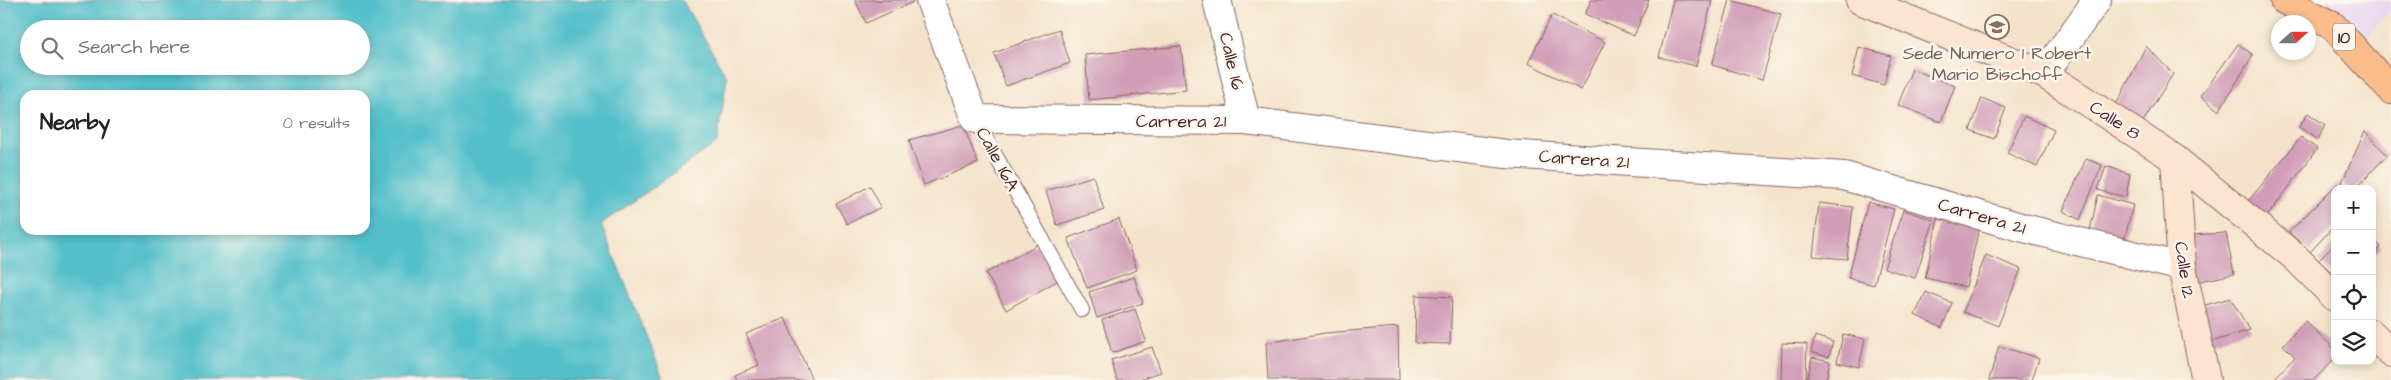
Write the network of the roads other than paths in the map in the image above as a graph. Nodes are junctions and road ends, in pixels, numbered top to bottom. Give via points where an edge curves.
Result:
1 (930, 0) edge
2 (1217, 0) edge
3 (1860, 0) edge
4 (2097, 0) edge
5 (2284, 0) edge
6 (2044, 74) junction
7 (2391, 90) edge
8 (975, 119) junction
9 (1246, 121) junction
10 (2175, 159) junction
11 (2182, 267) junction
12 (2331, 293) edge
13 (1082, 310) dead end
14 (2376, 338) edge
15 (2391, 353) edge
16 (2206, 380) edge

1 - 8 street, Calle 16A
2 - 9 street, Calle 16
3 - 6 main road, Calle 8
4 - 6 street
5 - 7 main road, 10 via 2334,26
6 - 10 main road, Calle 8
8 - 9 street, Carrera 21
8 - 13 lane, Calle 16A
9 - 11 street, Carrera 21 via 1506,154 1844,176 2024,228
10 - 11 main road, Calle 12
10 - 12 main road, Calle 8 via 2296,258
11 - 16 main road, Calle 12
14 - 15 main road

